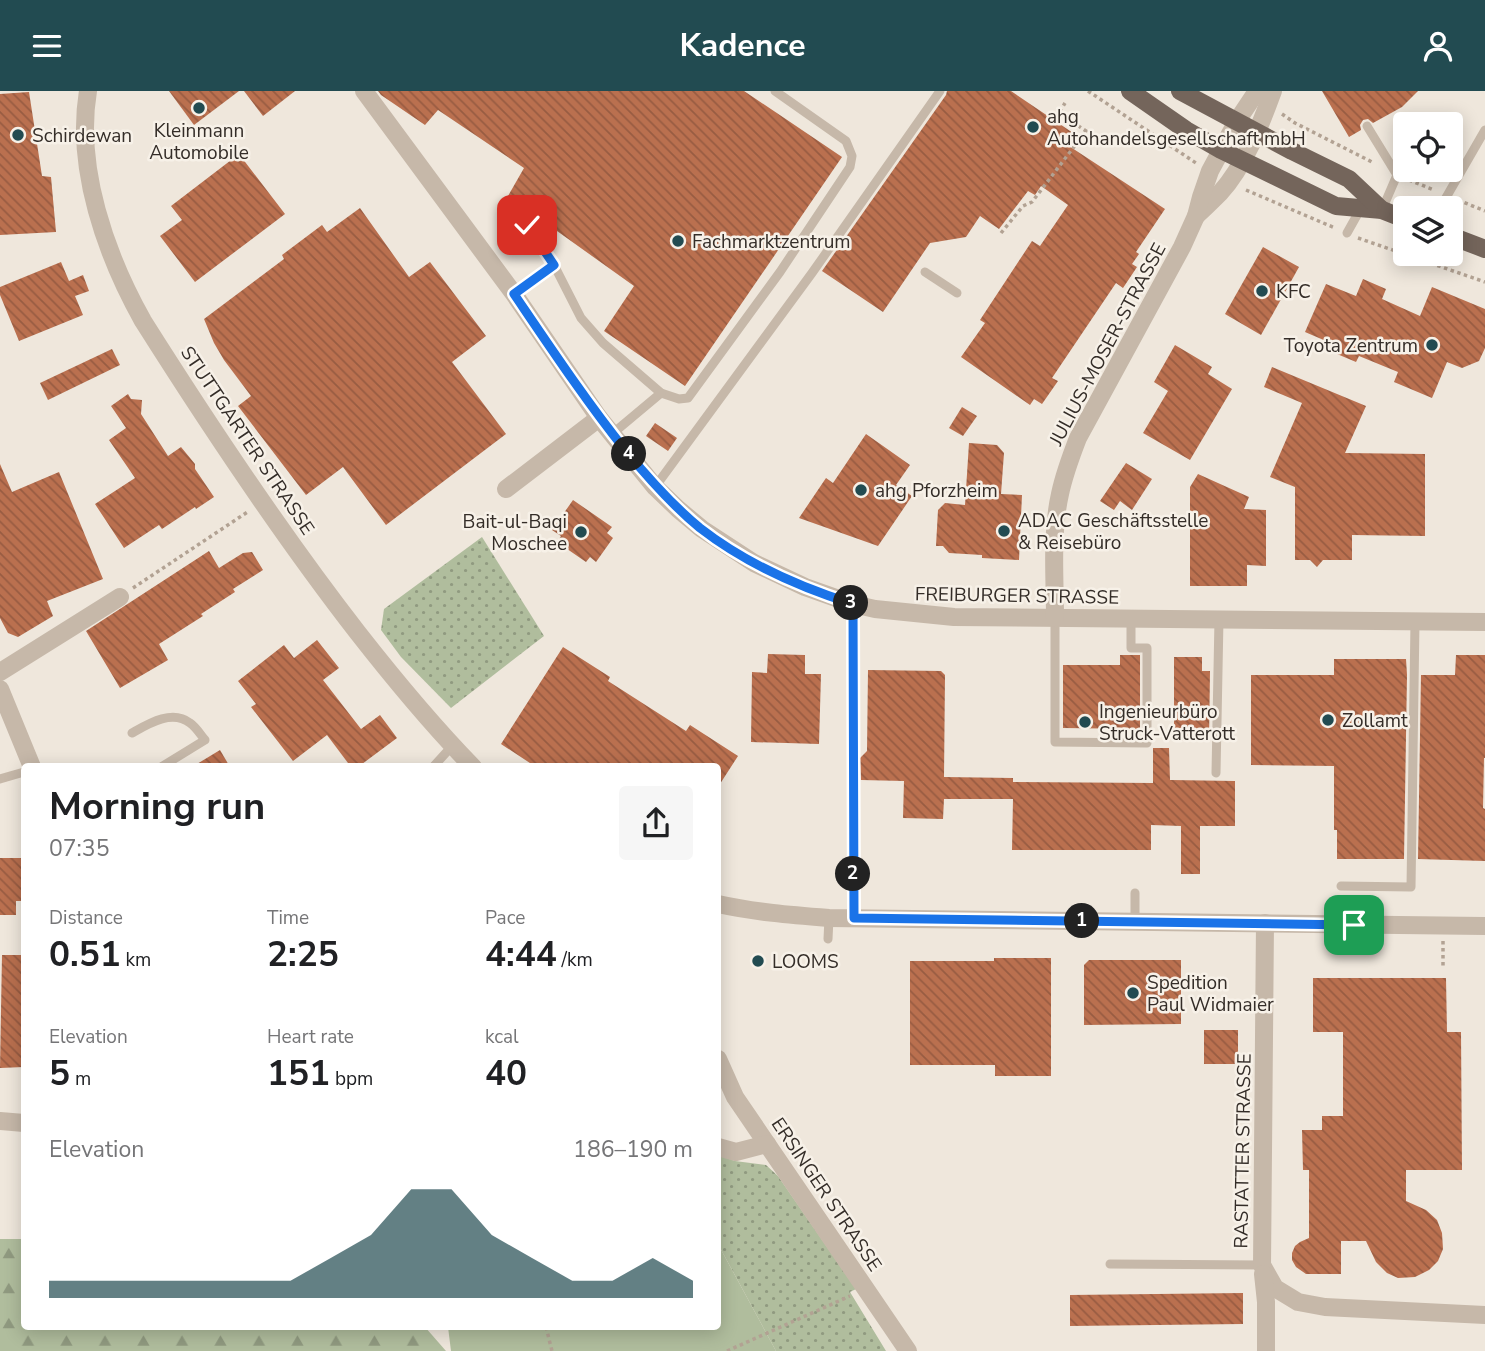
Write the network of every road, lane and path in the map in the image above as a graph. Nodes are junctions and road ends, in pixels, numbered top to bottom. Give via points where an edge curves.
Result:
1 (88, 91) edge
2 (364, 91) edge
3 (775, 91) edge
4 (940, 91) edge
5 (1130, 91) edge
6 (1181, 91) edge
7 (1266, 95) edge
8 (1065, 103) dead end
9 (1237, 121) junction
10 (1367, 126) dead end
11 (1485, 131) edge
12 (1257, 133) junction
13 (1221, 150) junction
14 (1242, 161) junction
15 (1393, 168) edge
16 (1393, 173) edge
17 (1394, 182) edge
18 (1414, 182) edge
19 (1447, 195) junction
20 (1361, 208) junction
21 (1382, 210) junction
22 (1485, 211) edge
23 (1393, 214) edge
24 (1196, 216) junction
25 (527, 225) dead end
26 (1001, 233) dead end
27 (1347, 233) dead end
28 (1463, 241) edge
29 (1485, 249) edge
30 (554, 265) junction
31 (925, 272) dead end
32 (957, 293) dead end
33 (514, 294) junction
34 (661, 393) junction
35 (599, 418) junction
36 (612, 433) junction
37 (656, 487) junction
38 (506, 489) dead end
39 (263, 502) junction
40 (120, 597) joint
41 (853, 604) junction
42 (1055, 618) junction
43 (1131, 619) junction
44 (1219, 619) junction
45 (1415, 622) junction
46 (1485, 622) edge
47 (0, 672) edge
48 (0, 689) edge
49 (132, 733) dead end
50 (453, 745) junction
51 (30, 763) edge
52 (168, 763) edge
53 (437, 763) edge
54 (469, 763) edge
55 (21, 773) edge
56 (1216, 773) dead end
57 (0, 779) edge
58 (1340, 885) dead end
59 (1135, 893) dead end
60 (721, 905) edge
61 (829, 918) junction
62 (854, 918) junction
63 (1135, 922) junction
64 (1265, 923) junction
65 (1443, 926) junction
66 (1485, 926) edge
67 (828, 939) dead end
68 (1443, 967) dead end
69 (721, 1066) edge
70 (0, 1121) edge
71 (21, 1123) edge
72 (767, 1145) junction
73 (721, 1148) edge
74 (1110, 1264) dead end
75 (1262, 1265) junction
76 (867, 1289) junction
77 (1485, 1315) edge
78 (546, 1330) edge
79 (552, 1351) edge
80 (727, 1351) edge
81 (908, 1351) edge
82 (1266, 1351) edge

1 - 39 street, STUTTGARTER STRASSE via 87,157 113,261 150,332
2 - 33 street, FREIBURGER STRASSE
3 - 34 lane via 846,141 852,156 850,167 688,398
4 - 37 lane
5 - 13 main road
6 - 9 main road
7 - 9 street, JULIUS-MOSER-STRASSE
7 - 12 street, JULIUS-MOSER-STRASSE
7 - 16 path via 1295,124
8 - 26 path via 1059,113 1086,131 1032,202 1023,206
9 - 12 main road
9 - 13 street, JULIUS-MOSER-STRASSE
10 - 15 lane
11 - 19 lane
12 - 14 street, JULIUS-MOSER-STRASSE
12 - 21 main road via 1349,179
13 - 14 main road
13 - 24 street, JULIUS-MOSER-STRASSE
14 - 20 main road via 1336,207
14 - 24 street, JULIUS-MOSER-STRASSE via 1222,192
17 - 21 lane
18 - 19 path
19 - 22 path
20 - 21 main road
20 - 27 lane
21 - 23 main road
24 - 42 street, JULIUS-MOSER-STRASSE via 1078,438 1067,468 1056,522
25 - 30 lane
28 - 29 main road
30 - 33 lane
30 - 34 lane via 581,318
31 - 32 lane
33 - 35 street, FREIBURGER STRASSE
34 - 36 lane
35 - 36 street, FREIBURGER STRASSE
35 - 38 street
36 - 37 street, FREIBURGER STRASSE
37 - 41 street, FREIBURGER STRASSE via 702,529 754,563
39 - 40 path
39 - 50 street, STUTTGARTER STRASSE via 343,613
40 - 47 street
41 - 42 street, FREIBURGER STRASSE via 943,617
41 - 62 lane
42 - 43 street, FREIBURGER STRASSE
42 - 43 lane via 1055,742 1147,743 1147,648 1131,648
43 - 44 street, FREIBURGER STRASSE
44 - 45 street, FREIBURGER STRASSE
44 - 56 lane
45 - 46 street, FREIBURGER STRASSE
45 - 58 lane via 1411,887
48 - 51 street
49 - 52 lane via 164,718 181,718 192,724 205,740
50 - 53 lane
50 - 54 street, STUTTGARTER STRASSE
55 - 57 lane
59 - 63 lane
60 - 61 street
61 - 62 street
61 - 67 lane
62 - 63 street
63 - 64 street
64 - 65 street
64 - 75 street, RASTATTER STRASSE
65 - 66 street
65 - 68 path
69 - 72 street, ERSINGER STRASSE via 735,1097
70 - 71 street
72 - 73 street via 736,1152
72 - 76 street, ERSINGER STRASSE
74 - 75 lane
75 - 77 street, RASTATTER STRASSE via 1275,1288 1298,1301 1325,1307
75 - 82 street
76 - 80 path
76 - 81 street, ERSINGER STRASSE
78 - 79 path

